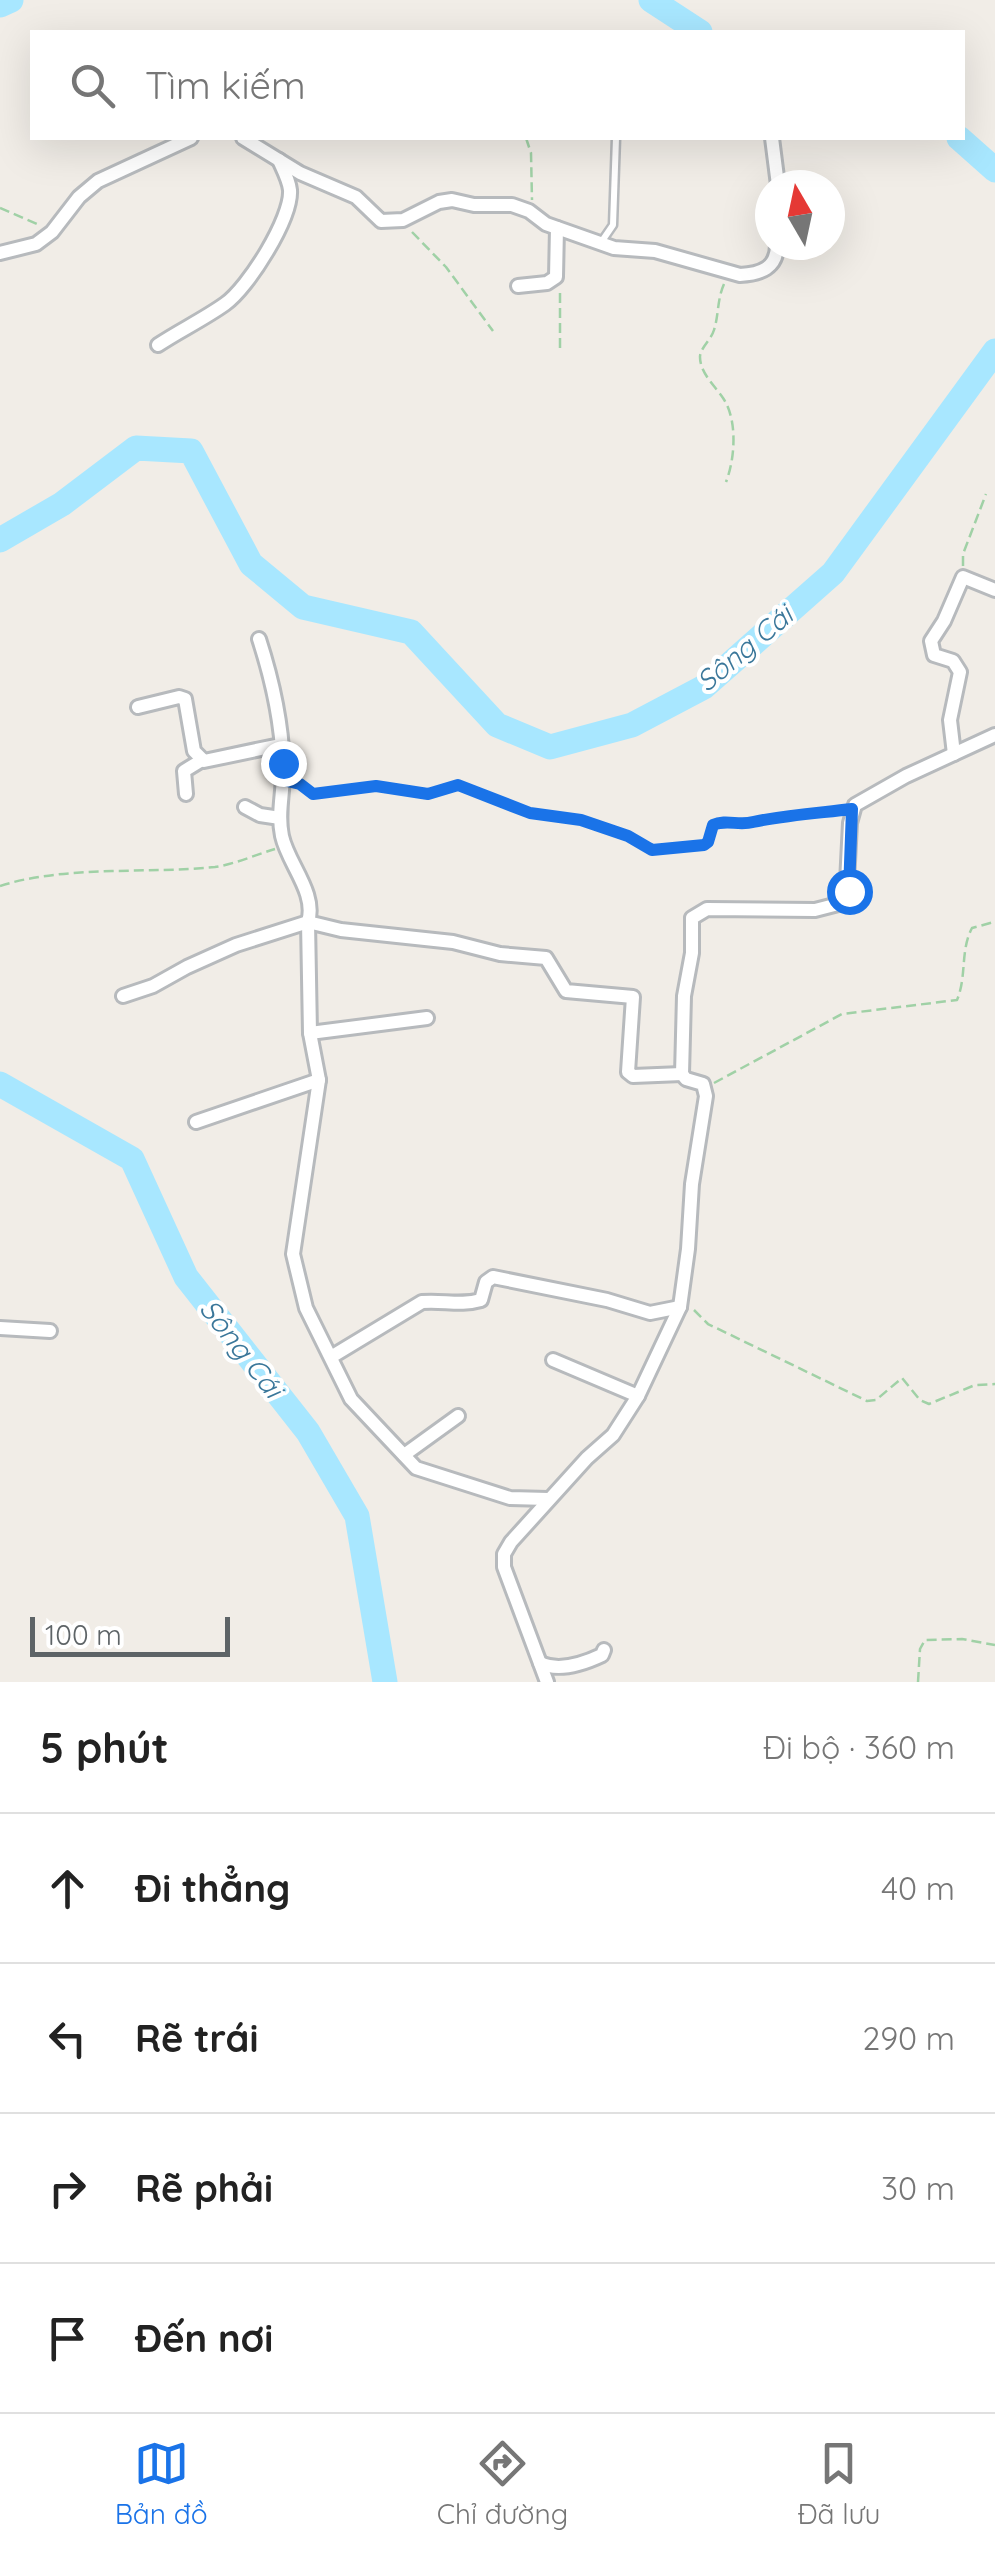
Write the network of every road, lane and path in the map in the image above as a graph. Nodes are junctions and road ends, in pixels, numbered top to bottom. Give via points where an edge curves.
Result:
1 (188, 140) edge
2 (247, 140) edge
3 (527, 140) edge
4 (616, 140) edge
5 (772, 140) edge
6 (280, 160) junction
7 (776, 170) edge
8 (0, 208) edge
9 (529, 211) junction
10 (398, 221) junction
11 (557, 228) junction
12 (52, 232) junction
13 (601, 242) junction
14 (0, 253) edge
15 (775, 260) edge
16 (730, 273) junction
17 (556, 277) junction
18 (518, 286) dead end
19 (493, 332) dead end
20 (158, 345) dead end
21 (560, 352) dead end
22 (726, 482) dead end
23 (986, 494) dead end
24 (963, 578) junction
25 (995, 590) edge
26 (259, 639) dead end
27 (138, 706) dead end
28 (995, 734) edge
29 (280, 745) junction
30 (954, 754) junction
31 (202, 760) junction
32 (283, 780) junction
33 (186, 794) dead end
34 (245, 807) dead end
35 (852, 809) junction
36 (280, 818) junction
37 (285, 846) junction
38 (0, 886) edge
39 (308, 922) junction
40 (994, 922) edge
41 (123, 996) dead end
42 (427, 1018) dead end
43 (310, 1033) junction
44 (682, 1074) junction
45 (319, 1080) junction
46 (703, 1084) junction
47 (196, 1122) dead end
48 (681, 1303) junction
49 (0, 1328) edge
50 (50, 1331) dead end
51 (330, 1356) junction
52 (553, 1360) dead end
53 (995, 1384) edge
54 (638, 1396) junction
55 (458, 1416) dead end
56 (404, 1455) junction
57 (548, 1498) junction
58 (995, 1645) edge
59 (604, 1650) dead end
60 (540, 1663) junction
61 (547, 1682) edge
62 (918, 1682) edge

1 - 12 street via 98,181
2 - 6 street
3 - 9 path via 534,188
4 - 13 lane via 613,225
5 - 7 street
6 - 10 street via 356,196 381,221
6 - 20 street via 288,203 246,286
8 - 12 path
9 - 10 street via 452,200
9 - 11 street
10 - 19 path via 446,267
11 - 13 street
11 - 17 street
12 - 14 street via 36,244
13 - 16 street
15 - 16 street via 754,274
16 - 22 path via 717,301 714,334 700,352 730,414 734,460
17 - 18 street
17 - 21 path
23 - 24 path via 963,554
24 - 25 street
24 - 30 street via 931,641 934,656 953,661 960,672 950,720
26 - 29 street
27 - 31 street via 185,699 194,750
28 - 30 street
29 - 31 street
29 - 32 street
30 - 35 street
31 - 33 street via 183,774
32 - 35 path via 313,794 376,786 428,794 458,785 530,813 581,820 652,850 704,845 719,822
32 - 36 street
34 - 36 street
35 - 44 street via 846,902 815,910 707,909 692,918
36 - 37 street
37 - 38 path via 215,867
37 - 39 street via 310,899
39 - 41 street
39 - 43 street
39 - 44 street via 546,958 566,991 633,997 628,1072
40 - 46 path via 972,928 964,943 957,1000 842,1014
42 - 43 street
43 - 45 street
44 - 46 street
45 - 47 street
45 - 51 street via 293,1254 306,1308
46 - 48 street
48 - 51 street via 650,1313 494,1277 481,1300 422,1302
48 - 53 path via 708,1324 867,1401 902,1378 930,1404
48 - 54 street
49 - 50 street
51 - 56 street via 352,1399
52 - 54 street
54 - 57 street via 613,1435
55 - 56 street
56 - 57 street via 427,1474 510,1498
57 - 60 street via 504,1554
58 - 62 path via 925,1640
59 - 60 street via 590,1661 552,1669
60 - 61 street

